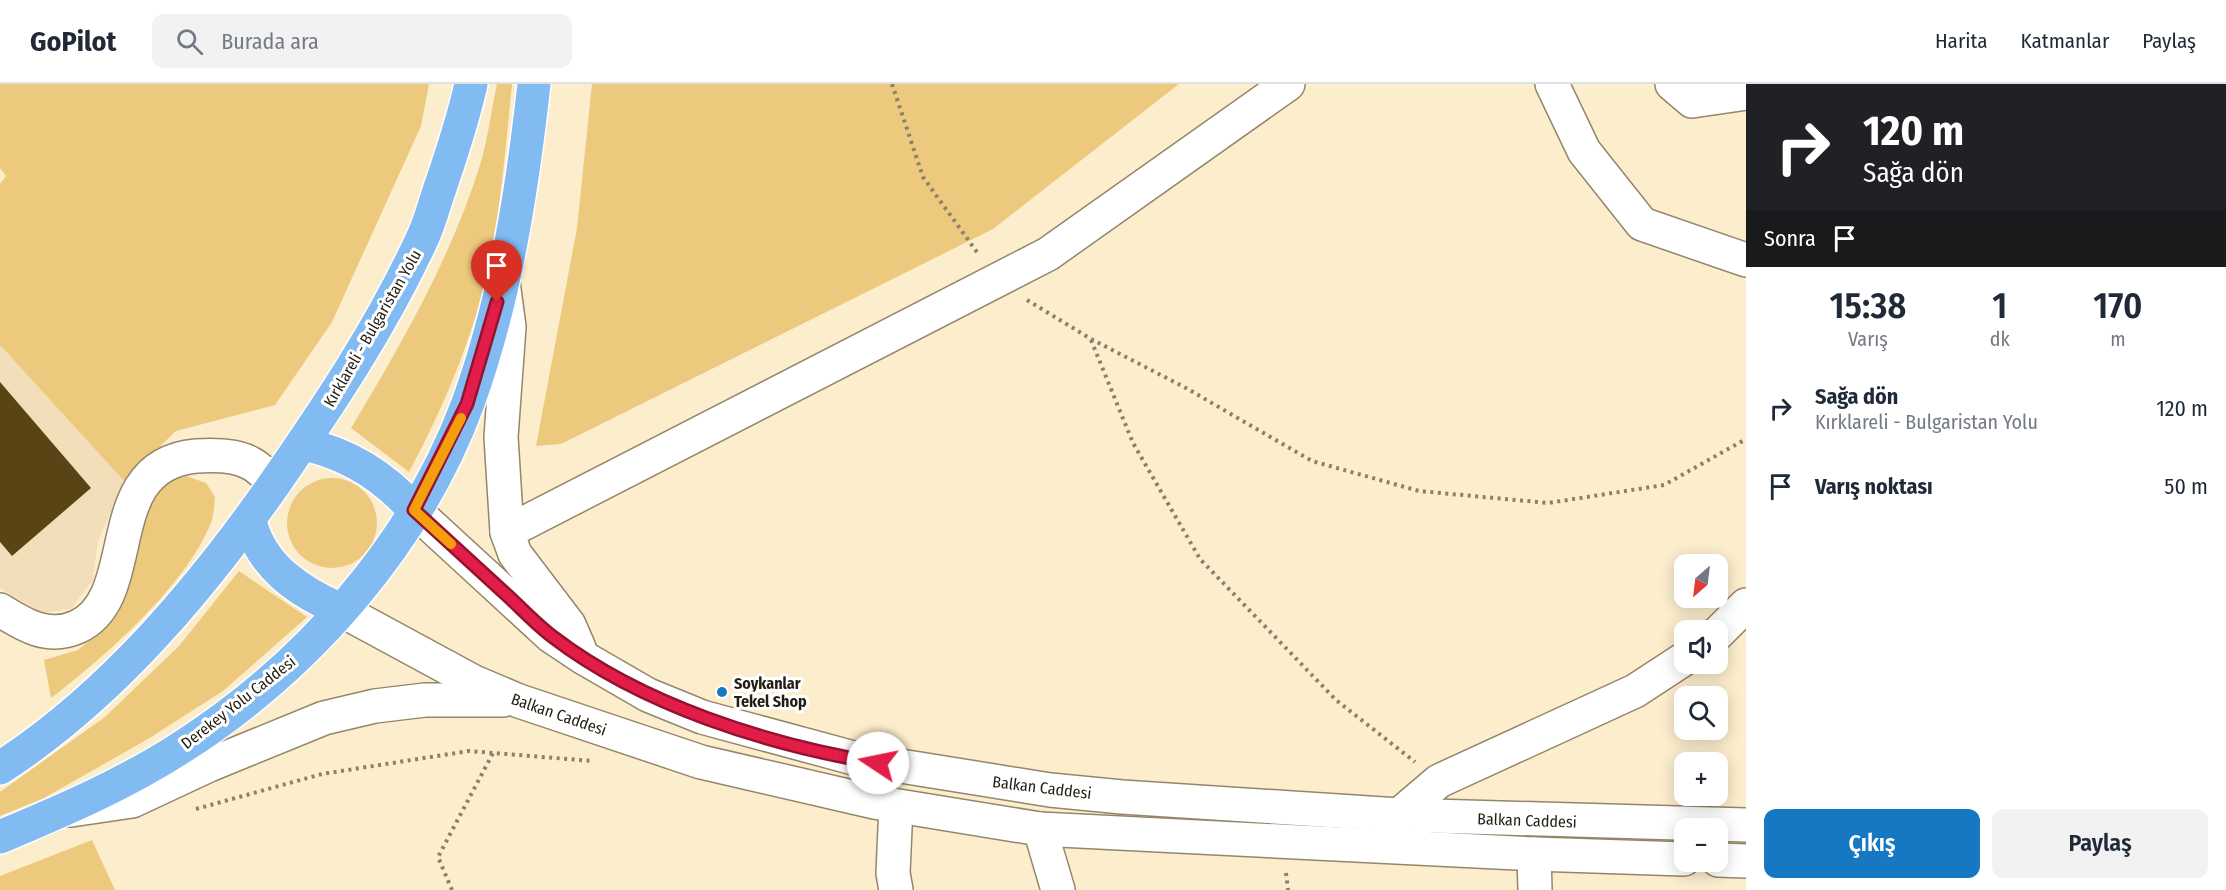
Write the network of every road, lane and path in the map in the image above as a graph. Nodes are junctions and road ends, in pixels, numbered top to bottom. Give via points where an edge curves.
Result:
1 (471, 84) edge
2 (534, 84) edge
3 (892, 84) edge
4 (1288, 84) edge
5 (1552, 84) edge
6 (1672, 84) edge
7 (1746, 93) edge
8 (1746, 260) edge
9 (503, 280) junction
10 (998, 281) junction
11 (1091, 339) junction
12 (1746, 439) edge
13 (304, 444) junction
14 (275, 483) junction
15 (414, 510) junction
16 (250, 521) junction
17 (507, 532) junction
18 (1746, 606) edge
19 (0, 610) edge
20 (341, 610) junction
21 (1728, 623) edge
22 (584, 658) junction
23 (1674, 666) edge
24 (519, 700) junction
25 (493, 753) junction
26 (10, 761) edge
27 (597, 762) dead end
28 (1439, 781) junction
29 (896, 806) junction
30 (192, 810) dead end
31 (60, 812) junction
32 (1399, 815) junction
33 (1746, 825) edge
34 (1040, 829) junction
35 (0, 837) edge
36 (1534, 854) junction
37 (1674, 859) edge
38 (1728, 860) edge
39 (1746, 861) edge
40 (452, 890) edge
41 (896, 890) edge
42 (1058, 890) edge
43 (1535, 890) edge

1 - 13 highway, Kırklareli - Bulgaristan Yolu via 463,121 423,238 353,369
2 - 9 highway via 512,246
3 - 10 path via 923,177
4 - 10 main road via 1048,254
5 - 8 main road via 1584,151 1642,224
6 - 7 main road via 1692,100
9 - 15 highway via 467,404
9 - 17 main road via 509,327 501,437
10 - 11 path
10 - 17 main road
11 - 12 path via 1186,388 1312,461 1419,491 1548,503 1664,485
11 - 28 path via 1132,443 1200,559 1336,700
13 - 14 highway, Kırklareli - Bulgaristan Yolu
13 - 15 highway via 349,458 397,490
14 - 16 highway, Kırklareli - Bulgaristan Yolu
14 - 19 main road via 249,462 211,455 167,463 146,480 137,497 105,600 87,622 51,633 23,625
15 - 20 highway via 373,572
15 - 22 main road, Balkan Caddesi via 551,636
16 - 20 highway via 255,542 270,564 291,582
16 - 26 highway via 120,671
17 - 22 main road via 515,554 568,625
18 - 21 main road
20 - 24 main road, Balkan Caddesi via 474,682
20 - 31 highway, Derekey Yolu Caddesi via 281,671 208,730 142,771
22 - 32 main road, Balkan Caddesi via 648,695 702,717 857,759 1050,790
23 - 28 main road via 1635,691
24 - 29 main road, Balkan Caddesi via 701,762
24 - 31 main road via 424,700 324,718 132,801
25 - 27 path
25 - 30 path via 469,751 322,774
25 - 40 path via 438,857
28 - 32 main road
29 - 34 main road, Balkan Caddesi
29 - 41 main road
31 - 35 highway, Derekey Yolu Caddesi
32 - 33 main road, Balkan Caddesi
34 - 36 main road, Balkan Caddesi
34 - 42 main road
36 - 37 main road, Balkan Caddesi
36 - 43 main road
38 - 39 main road

